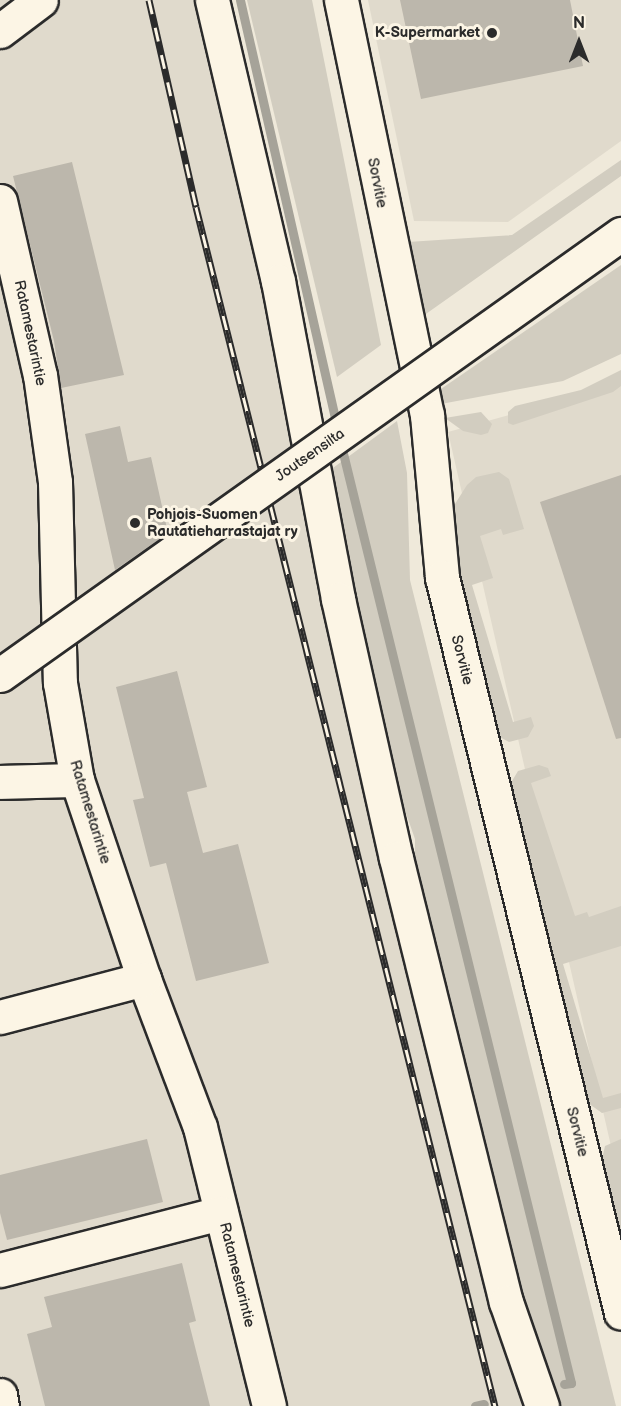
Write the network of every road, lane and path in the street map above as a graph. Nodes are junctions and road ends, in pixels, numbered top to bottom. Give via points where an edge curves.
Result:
1 (41, 0) edge
2 (212, 0) edge
3 (341, 0) edge
4 (0, 31) edge
5 (0, 201) edge
6 (621, 234) edge
7 (0, 675) edge
8 (77, 780) junction
9 (0, 782) edge
10 (144, 979) junction
11 (0, 1017) edge
12 (221, 1213) junction
13 (0, 1270) edge
14 (621, 1313) edge
15 (0, 1395) edge
16 (2, 1406) edge
17 (269, 1406) edge
18 (542, 1406) edge

1 - 4 street
2 - 18 street via 278,281 339,599 396,858 506,1302
3 - 14 street, Sorvitie via 427,415 442,577
5 - 8 street, Ratamestarintie via 40,375 55,482 60,683
6 - 7 street, Joutsensilta, bridge
8 - 9 street
8 - 10 street, Ratamestarintie
10 - 11 street
10 - 12 street, Ratamestarintie via 200,1127
12 - 13 street
12 - 17 street, Ratamestarintie
15 - 16 street

